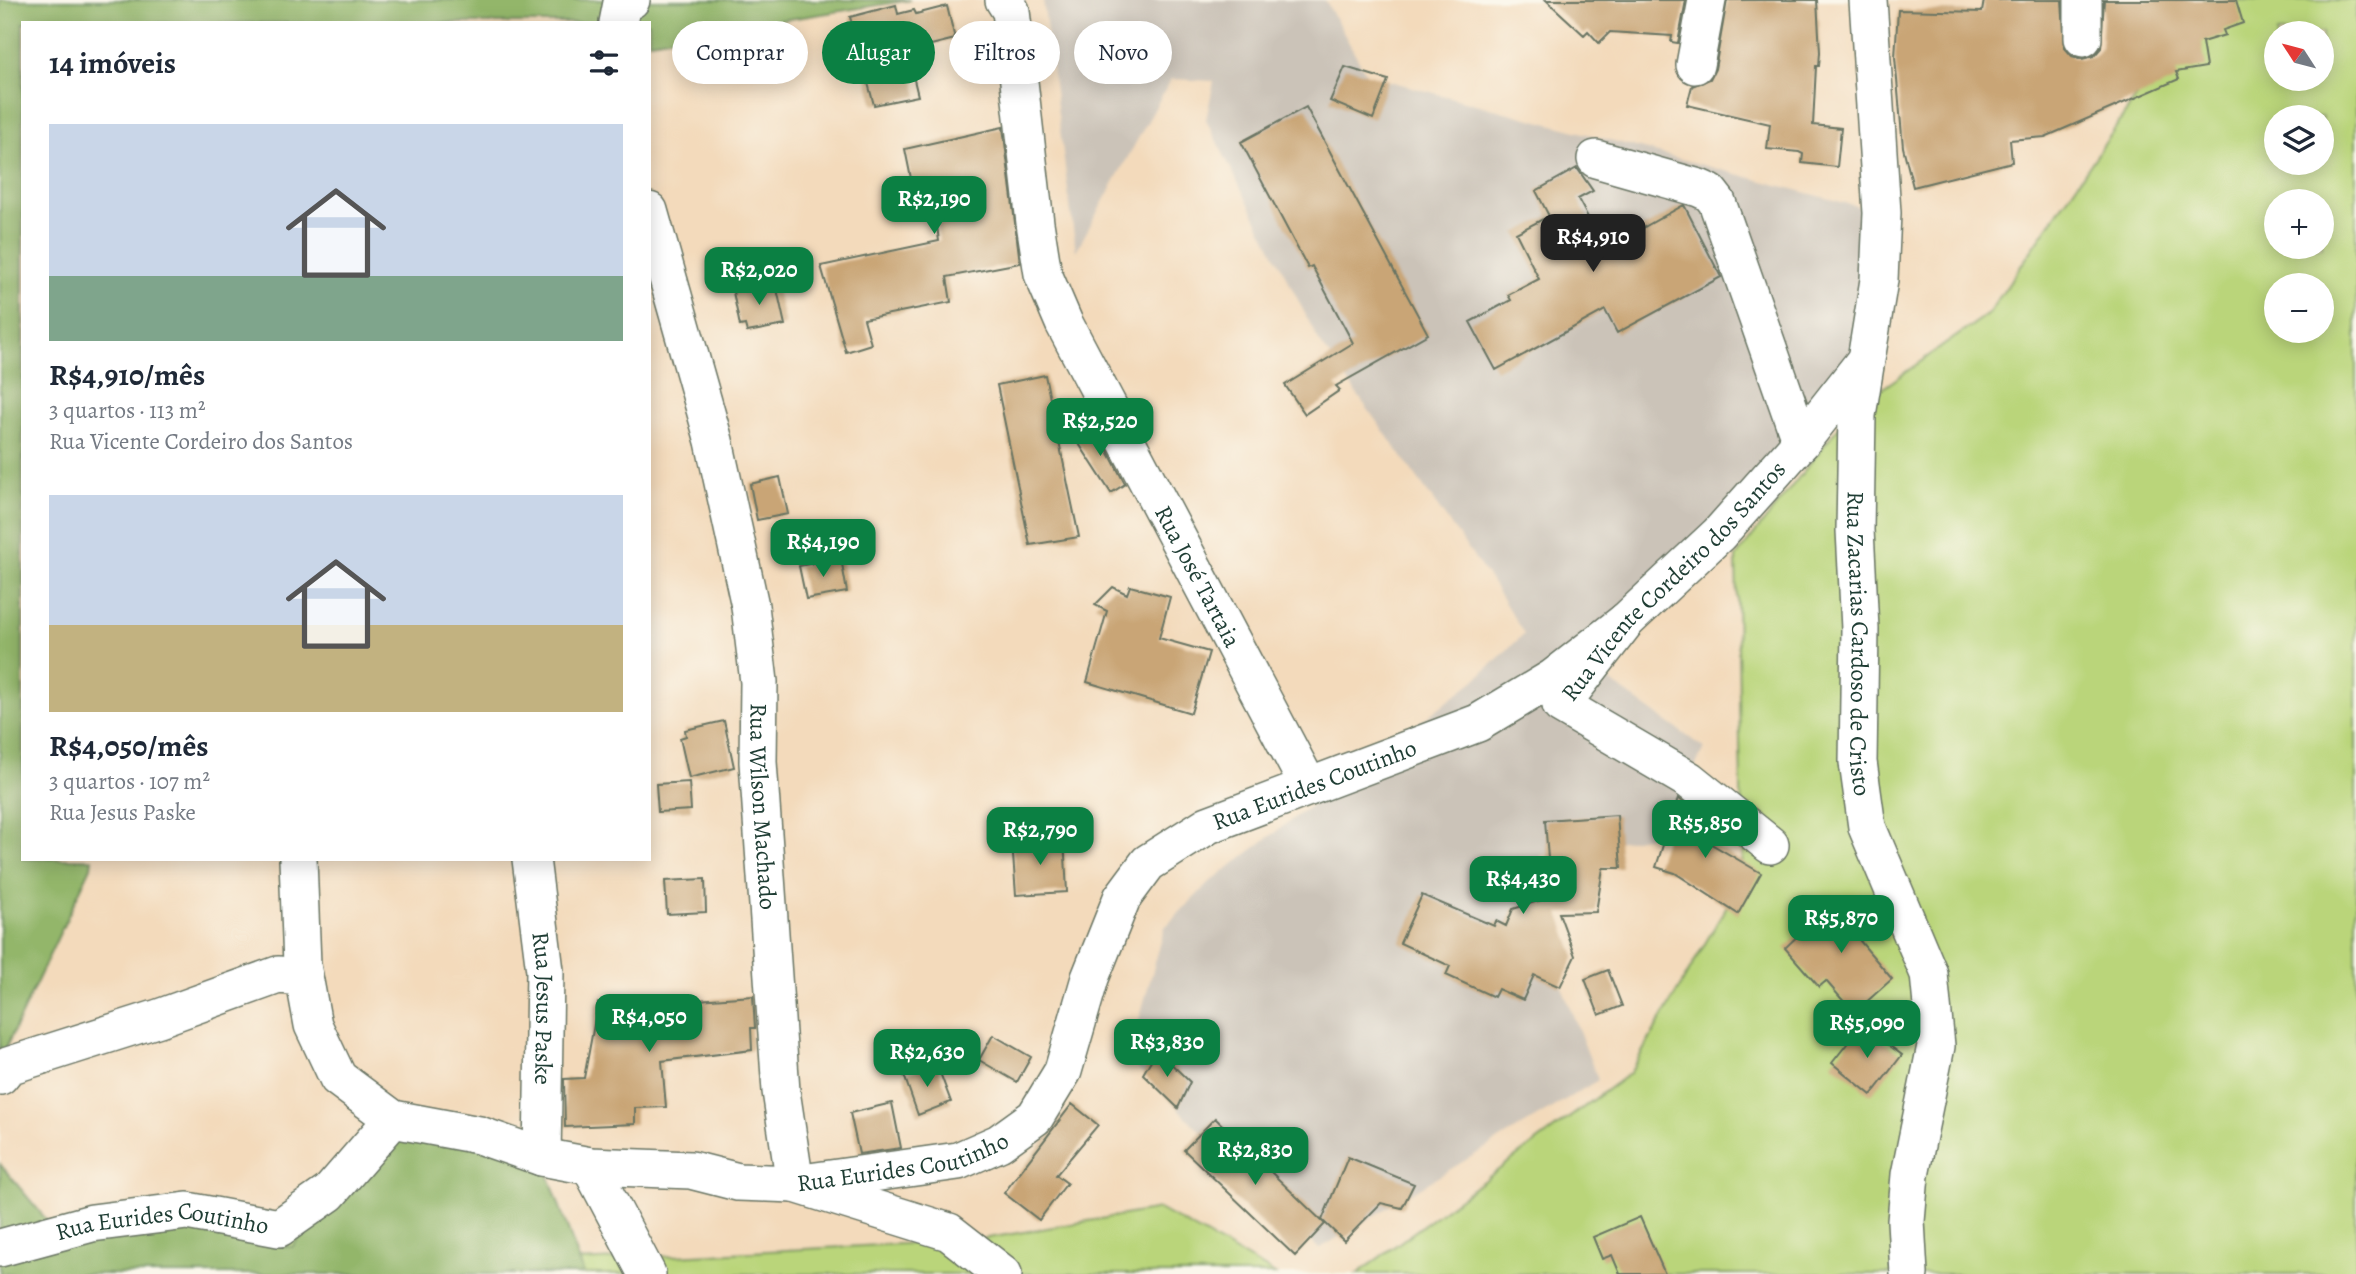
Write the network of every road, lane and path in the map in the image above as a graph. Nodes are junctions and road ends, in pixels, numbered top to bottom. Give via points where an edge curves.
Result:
1 (1004, 0) edge
2 (1707, 0) edge
3 (1868, 0) edge
4 (2083, 0) edge
5 (2083, 38) dead end
6 (1695, 65) dead end
7 (1596, 159) dead end
8 (651, 218) edge
9 (1864, 361) junction
10 (1801, 442) junction
11 (1626, 621) junction
12 (1309, 787) junction
13 (1770, 845) dead end
14 (298, 861) edge
15 (531, 861) edge
16 (304, 978) junction
17 (0, 1076) edge
18 (393, 1119) junction
19 (542, 1157) junction
20 (590, 1166) junction
21 (794, 1184) junction
22 (0, 1248) edge
23 (647, 1274) edge
24 (1003, 1274) edge
25 (1909, 1274) edge

1 - 12 street, Rua José Tartaia via 1012,11 1043,274 1064,323
2 - 6 street
3 - 9 street, Rua Zacarias Cardoso de Cristo via 1882,213 1879,280
4 - 5 street
7 - 10 street via 1699,188 1717,202
8 - 21 street, Rua Wilson Machado via 714,441 750,606 759,682 758,762 780,1091
9 - 10 street, Rua Vicente Cordeiro dos Santos
9 - 25 street, Rua Zacarias Cardoso de Cristo via 1857,415 1858,762 1867,827 1929,974 1936,1046 1910,1175 1906,1221
10 - 11 street, Rua Vicente Cordeiro dos Santos via 1719,534
11 - 12 street, Rua Eurides Coutinho via 1553,678 1478,723
11 - 13 street, Rua Vicente Cordeiro dos Santos via 1561,705 1689,780
12 - 21 street, Rua Eurides Coutinho via 1208,825 1148,863 1122,898 1090,978 1063,1071 1035,1117 999,1143 958,1161
14 - 16 street
15 - 19 street, Rua Jesus Paske via 545,971
16 - 17 street via 278,975 8,1066
16 - 18 street via 313,1025 338,1078
18 - 19 street, Rua Eurides Coutinho via 479,1135
18 - 22 street, Rua Eurides Coutinho via 329,1193 279,1228 187,1211 92,1223
19 - 20 street, Rua Eurides Coutinho
20 - 21 street, Rua Eurides Coutinho via 691,1170 738,1182
20 - 23 street
21 - 24 street via 949,1231

